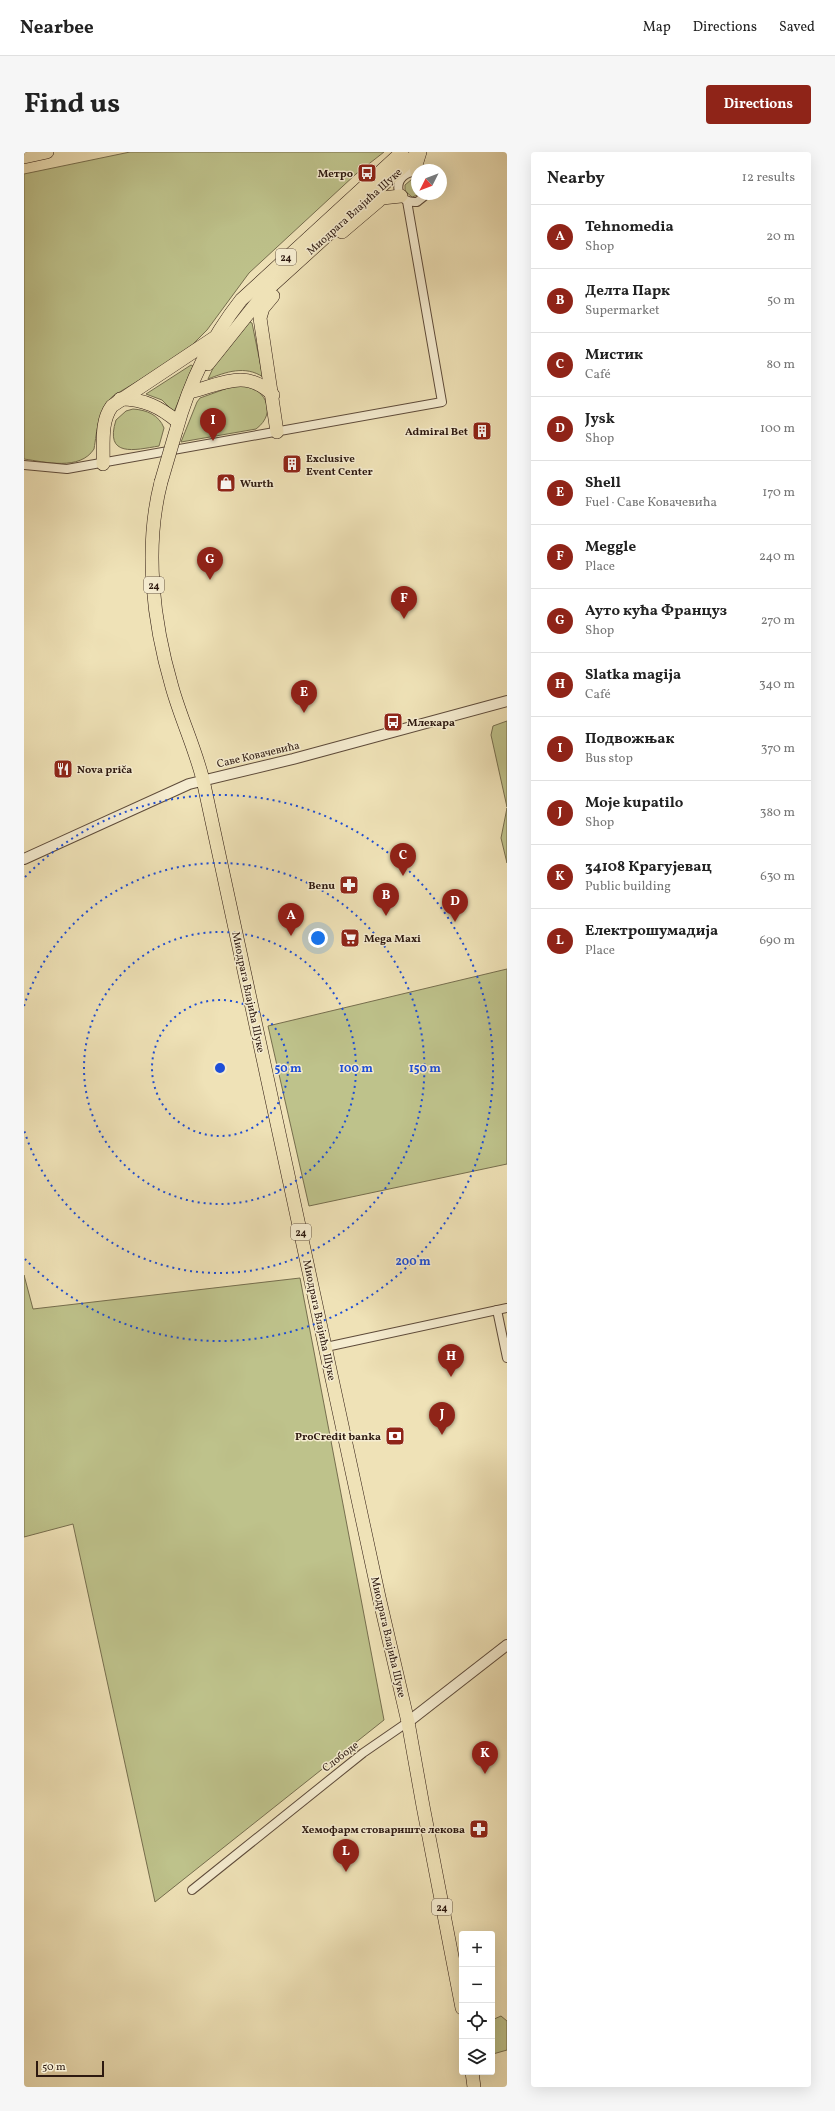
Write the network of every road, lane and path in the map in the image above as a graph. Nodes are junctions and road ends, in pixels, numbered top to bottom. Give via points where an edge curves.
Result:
1 (47, 152) edge
2 (402, 152) edge
3 (420, 152) edge
4 (24, 157) edge
5 (416, 164) edge
6 (411, 173) edge
7 (404, 199) junction
8 (420, 200) edge
9 (313, 248) junction
10 (301, 259) junction
11 (214, 338) junction
12 (192, 386) junction
13 (273, 395) junction
14 (120, 399) junction
15 (177, 426) junction
16 (277, 432) junction
17 (103, 464) junction
18 (24, 465) edge
19 (507, 702) edge
20 (203, 780) junction
21 (24, 860) edge
22 (507, 1308) edge
23 (497, 1310) junction
24 (326, 1348) junction
25 (507, 1358) edge
26 (507, 1645) edge
27 (408, 1722) junction
28 (192, 1890) dead end
29 (461, 2003) edge
30 (472, 2075) edge
31 (474, 2087) edge

1 - 4 main road
2 - 11 main road, Миодрага Влајића Шуке / 24 via 252,289 226,319
3 - 5 main road
3 - 9 main road, Миодрага Влајића Шуке / 24
6 - 7 street via 407,174 398,186
7 - 8 street via 417,202
7 - 9 main road via 382,198 333,239
7 - 16 street via 442,402
9 - 10 main road, Миодрага Влајића Шуке / 24
10 - 12 main road, Миодрага Влајића Шуке / 24 via 262,296
10 - 13 main road via 295,271 264,306 260,315
11 - 12 main road, Миодрага Влајића Шуке / 24
11 - 14 main road
12 - 13 main road via 243,379 260,384
12 - 15 main road, Миодрага Влајића Шуке / 24
13 - 16 main road
14 - 15 main road via 149,403 162,410
14 - 17 main road via 112,406 106,417
15 - 20 main road, Миодрага Влајића Шуке / 24, bridge via 156,508 152,546 156,605 172,688 196,752
16 - 17 street
17 - 18 street via 67,469
19 - 20 street, Саве Ковачевића via 293,759
20 - 21 street, Саве Ковачевића via 170,791
20 - 24 main road, Миодрага Влајића Шуке / 24
22 - 23 street
23 - 24 street
23 - 25 street
24 - 27 main road, Миодрага Влајића Шуке / 24
26 - 27 street, Слободе
27 - 28 street, Слободе via 363,1753
27 - 29 main road, Миодрага Влајића Шуке / 24
30 - 31 main road

